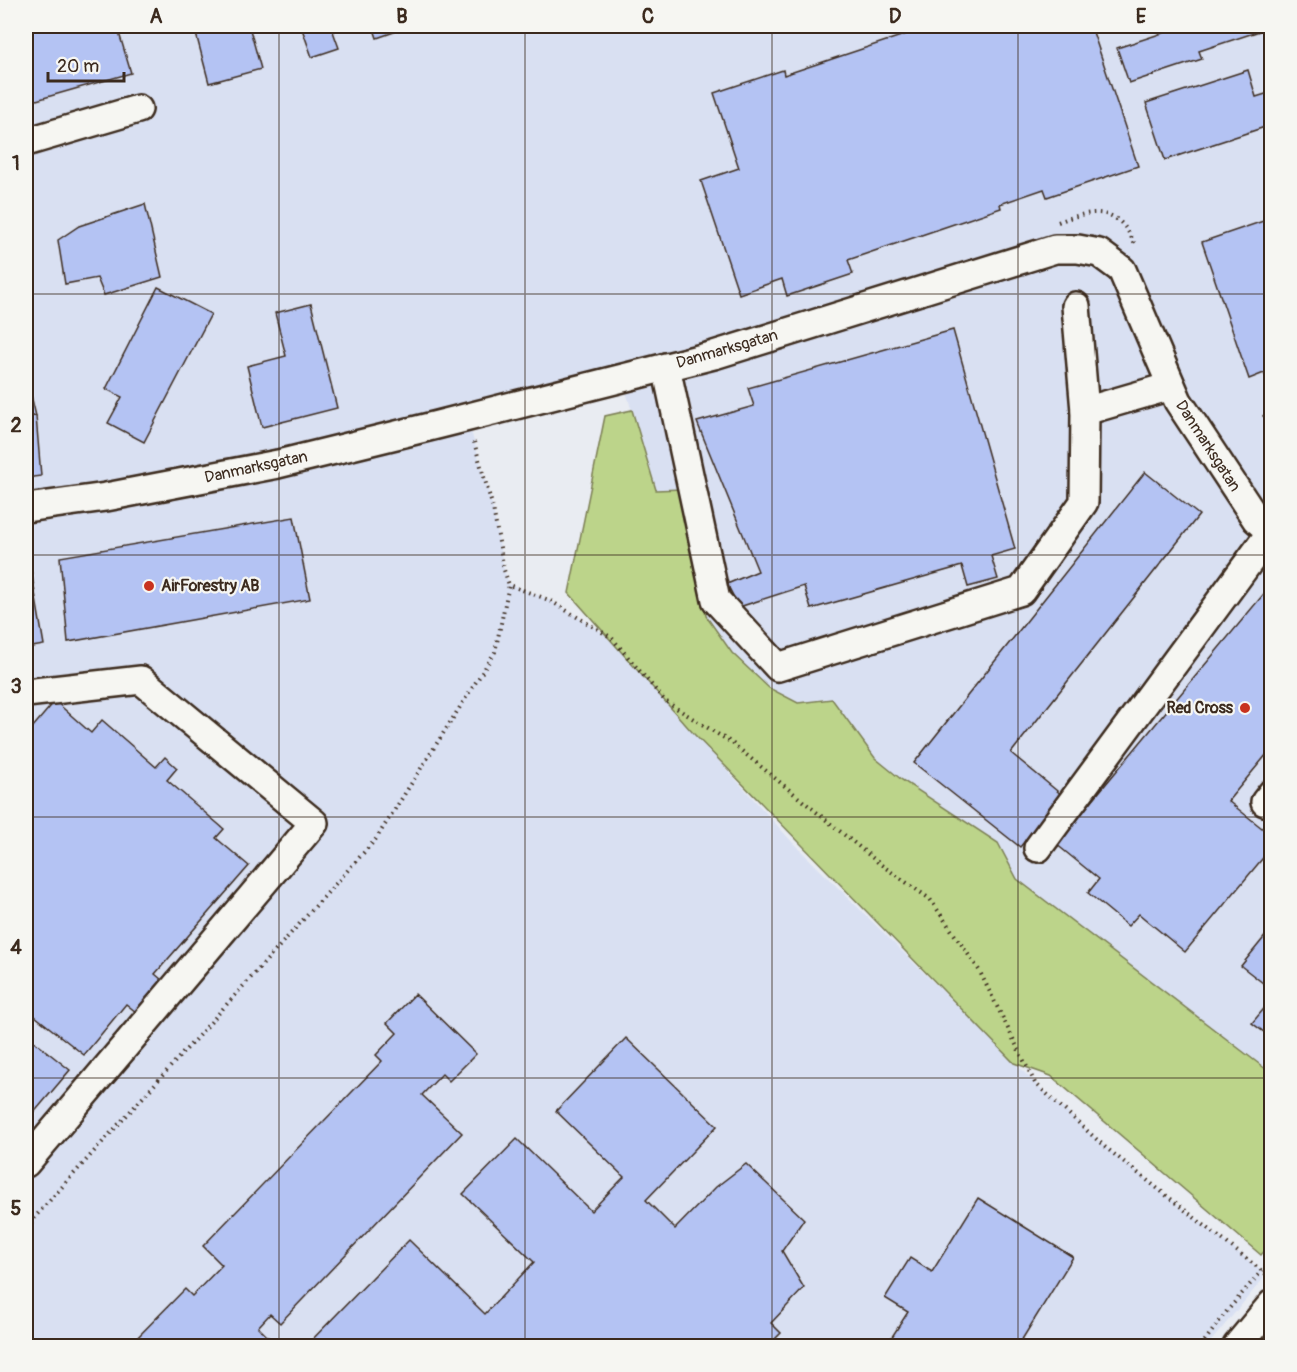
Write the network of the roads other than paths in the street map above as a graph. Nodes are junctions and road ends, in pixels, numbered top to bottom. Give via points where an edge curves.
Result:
1 (138, 109) dead end
2 (26, 142) edge
3 (1076, 306) dead end
4 (666, 367) junction
5 (1171, 386) junction
6 (1085, 411) junction
7 (26, 508) edge
8 (1271, 532) edge
9 (26, 693) edge
10 (1038, 848) dead end
11 (26, 1163) edge
12 (1272, 1304) edge
13 (1237, 1347) edge

1 - 2 street
3 - 6 street
4 - 5 street, Danmarksgatan via 1055,249 1078,249 1099,253 1122,270
4 - 6 street via 716,600 778,667 1021,591 1084,502
4 - 7 street, Danmarksgatan via 278,464
5 - 6 street
5 - 8 street, Danmarksgatan via 1256,519
8 - 10 street
9 - 11 street via 141,680 314,823
12 - 13 street

